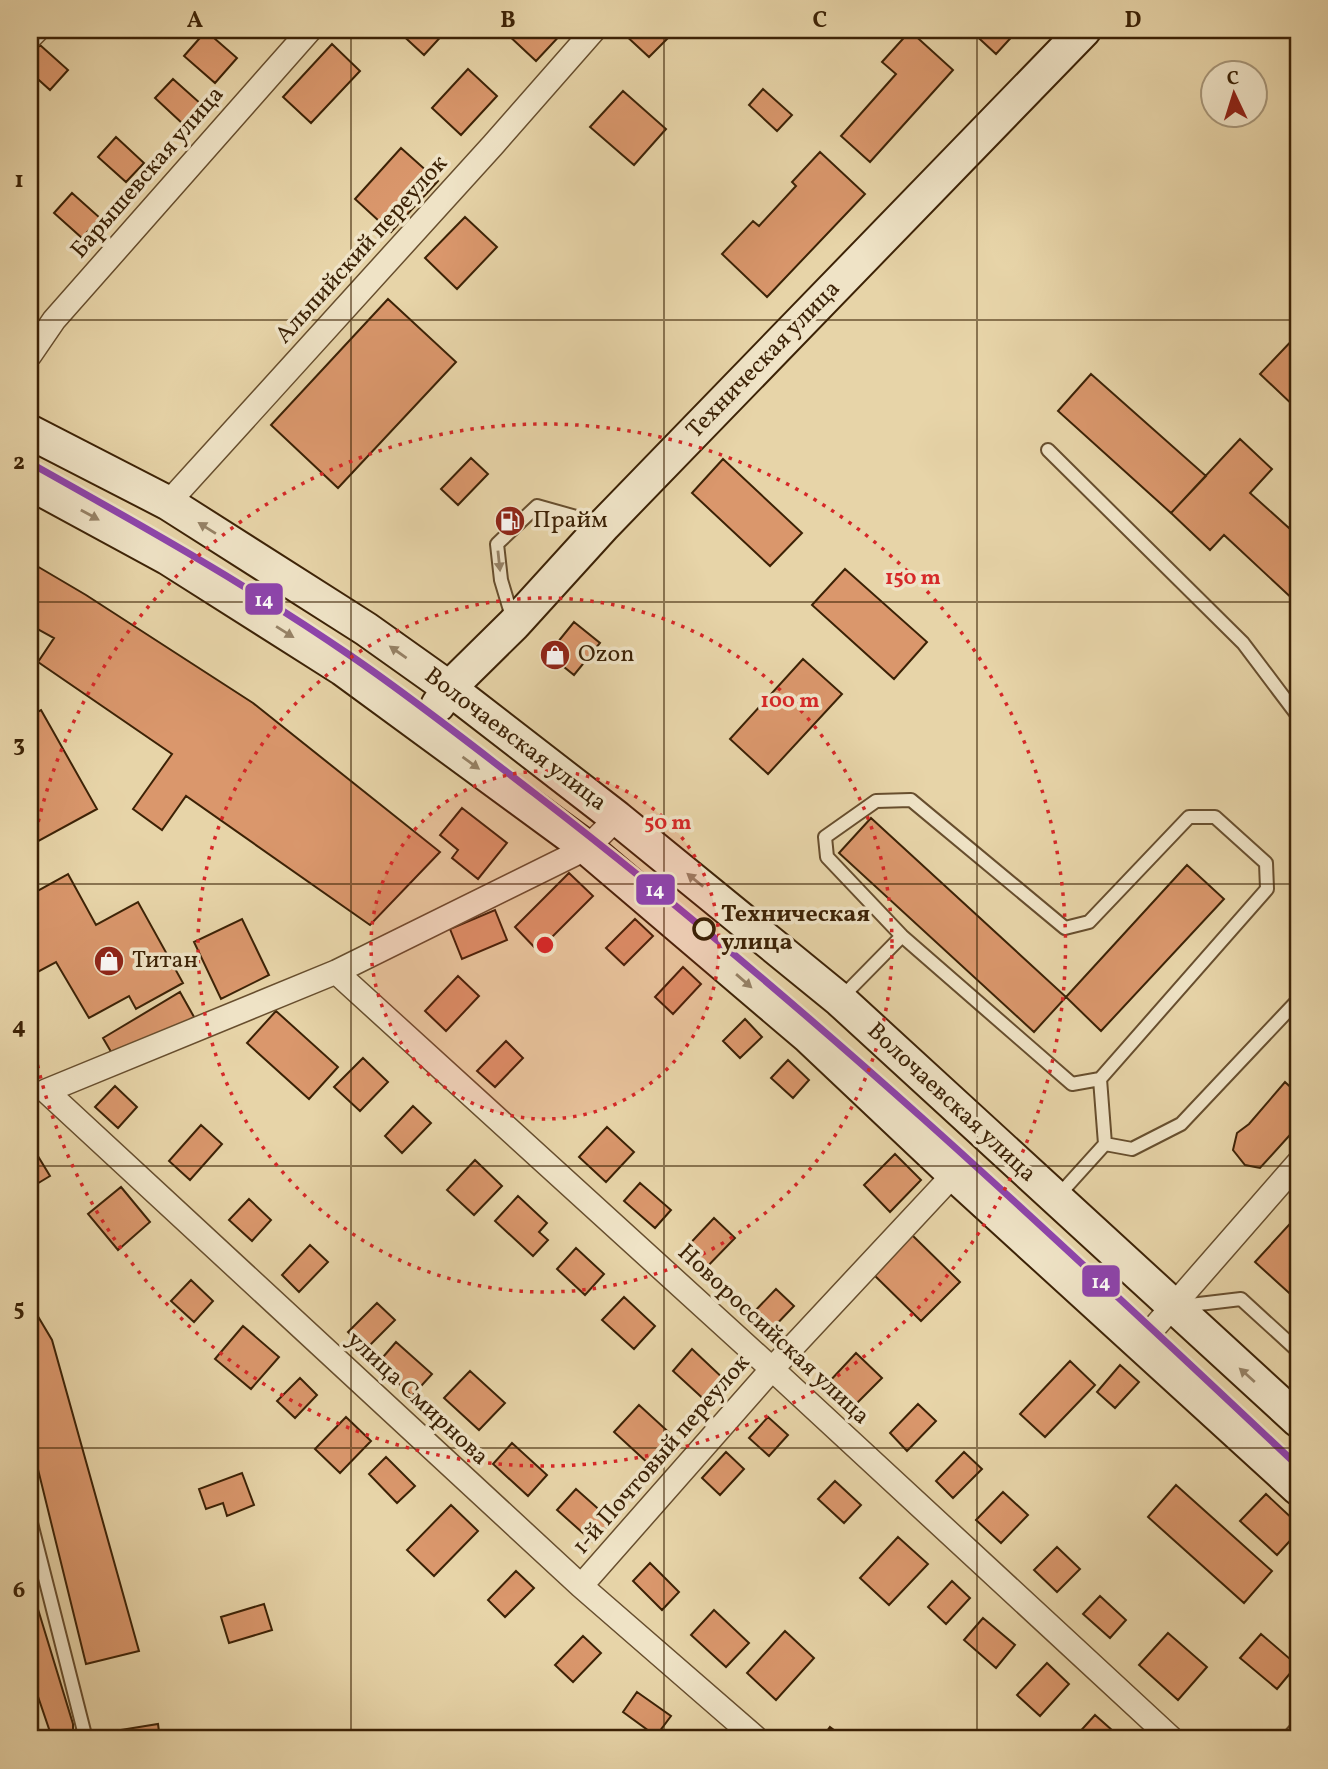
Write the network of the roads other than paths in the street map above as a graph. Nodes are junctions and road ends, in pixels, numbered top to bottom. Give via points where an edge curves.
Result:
1 (37, 30) edge
2 (310, 30) edge
3 (594, 30) edge
4 (1084, 30) edge
5 (30, 37) edge
6 (30, 355) edge
7 (30, 432) edge
8 (1048, 450) dead end
9 (30, 482) edge
10 (167, 503) junction
11 (604, 525) junction
12 (514, 624) junction
13 (449, 688) junction
14 (1298, 716) edge
15 (422, 727) junction
16 (617, 818) junction
17 (587, 848) junction
18 (902, 936) junction
19 (336, 972) junction
20 (839, 1000) junction
21 (1298, 1000) edge
22 (1100, 1079) junction
23 (38, 1092) edge
24 (1105, 1144) junction
25 (1298, 1163) edge
26 (954, 1174) junction
27 (1055, 1199) junction
28 (1172, 1307) junction
29 (1139, 1345) junction
30 (1298, 1351) edge
31 (772, 1369) junction
32 (1298, 1420) edge
33 (1298, 1488) edge
34 (30, 1518) edge
35 (581, 1586) junction
36 (1298, 1727) edge
37 (86, 1739) edge
38 (757, 1739) edge
39 (1172, 1739) edge
40 (1287, 1739) edge

1 - 5 street
2 - 6 street, Барышевская улица via 54,320
3 - 10 street, Альпийский переулок
4 - 11 main road, Техническая улица
7 - 10 main road, Волочаевская улица
8 - 14 lane via 1243,643
9 -> 15 main road, Волочаевская улица via 169,558 343,669
13 -> 10 main road, Волочаевская улица via 366,629
11 - 12 main road, Техническая улица
11 -> 12 lane via 537,506 497,544 501,580
12 - 13 main road, Техническая улица
13 - 15 main road, Техническая улица
13 - 16 main road, Волочаевская улица
15 -> 17 main road, Волочаевская улица
16 - 17 street
20 -> 16 main road, Волочаевская улица
17 - 19 street
17 -> 26 main road, Волочаевская улица via 809,1037
18 - 20 lane
18 - 22 lane via 1072,1084
18 - 22 lane via 827,858 825,837 876,801 911,800 1065,928 1089,922 1189,817 1215,817 1266,863 1266,889
19 - 23 street
19 - 31 street, Новороссийская улица
20 - 27 main road, Волочаевская улица
21 - 24 lane via 1181,1125 1132,1149
22 - 24 lane
23 - 35 street, улица Смирнова
24 - 27 lane
25 - 28 street
26 - 29 main road, Волочаевская улица
26 - 31 street, 1-й Почтовый переулок
27 - 28 main road, Волочаевская улица
28 - 29 street
28 - 30 lane via 1241,1299
32 -> 28 main road, Волочаевская улица
29 - 33 main road, Волочаевская улица
31 - 35 street, 1-й Почтовый переулок
31 - 39 street, Новороссийская улица
34 - 37 lane
35 - 38 street, улица Смирнова
36 - 40 lane

